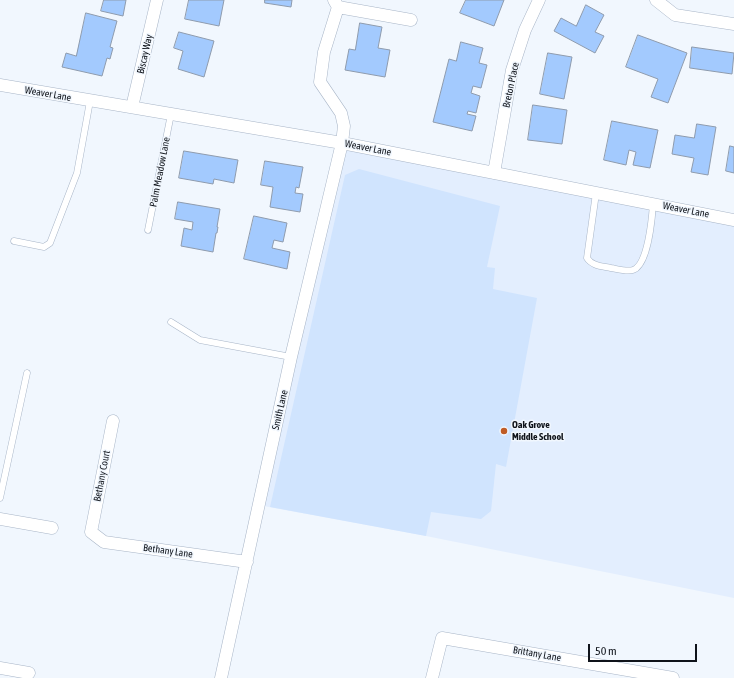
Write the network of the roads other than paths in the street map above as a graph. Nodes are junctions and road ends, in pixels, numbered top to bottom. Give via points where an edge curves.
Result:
1 (157, 0) edge
2 (539, 0) edge
3 (656, 0) edge
4 (336, 4) edge
5 (411, 20) dead end
6 (734, 24) edge
7 (0, 85) edge
8 (90, 101) junction
9 (132, 108) junction
10 (171, 114) junction
11 (342, 143) junction
12 (494, 173) junction
13 (596, 193) junction
14 (653, 204) junction
15 (734, 220) edge
16 (148, 230) dead end
17 (14, 241) dead end
18 (171, 322) dead end
19 (292, 357) junction
20 (28, 373) dead end
21 (113, 421) dead end
22 (0, 498) edge
23 (0, 520) edge
24 (52, 528) dead end
25 (92, 532) joint
26 (247, 562) junction
27 (0, 668) edge
28 (29, 673) dead end
29 (221, 678) edge
30 (432, 678) edge
31 (673, 678) edge

1 - 9 street, Biscay Way
2 - 12 street, Breton Place via 525,30 512,70
3 - 6 street via 675,15
4 - 5 street
4 - 11 street, Smith Lane via 324,52 320,82 341,113 344,126
7 - 8 street, Weaver Lane
8 - 9 street, Weaver Lane
8 - 17 lane via 77,172 50,243 44,247
9 - 10 street, Weaver Lane
10 - 11 street, Weaver Lane
10 - 16 lane, Palm Meadow Lane
11 - 12 street, Weaver Lane
11 - 19 street, Smith Lane
12 - 13 street, Weaver Lane
13 - 14 street, Weaver Lane
13 - 14 lane via 587,258 595,265 626,270 637,267 647,247
14 - 15 street, Weaver Lane
18 - 19 lane via 200,340
19 - 26 street, Smith Lane
20 - 22 lane
21 - 25 street, Bethany Court
23 - 24 street
25 - 26 street, Bethany Lane via 104,542
26 - 29 street, Smith Lane
27 - 28 street
30 - 31 street, Brittany Lane via 442,638

